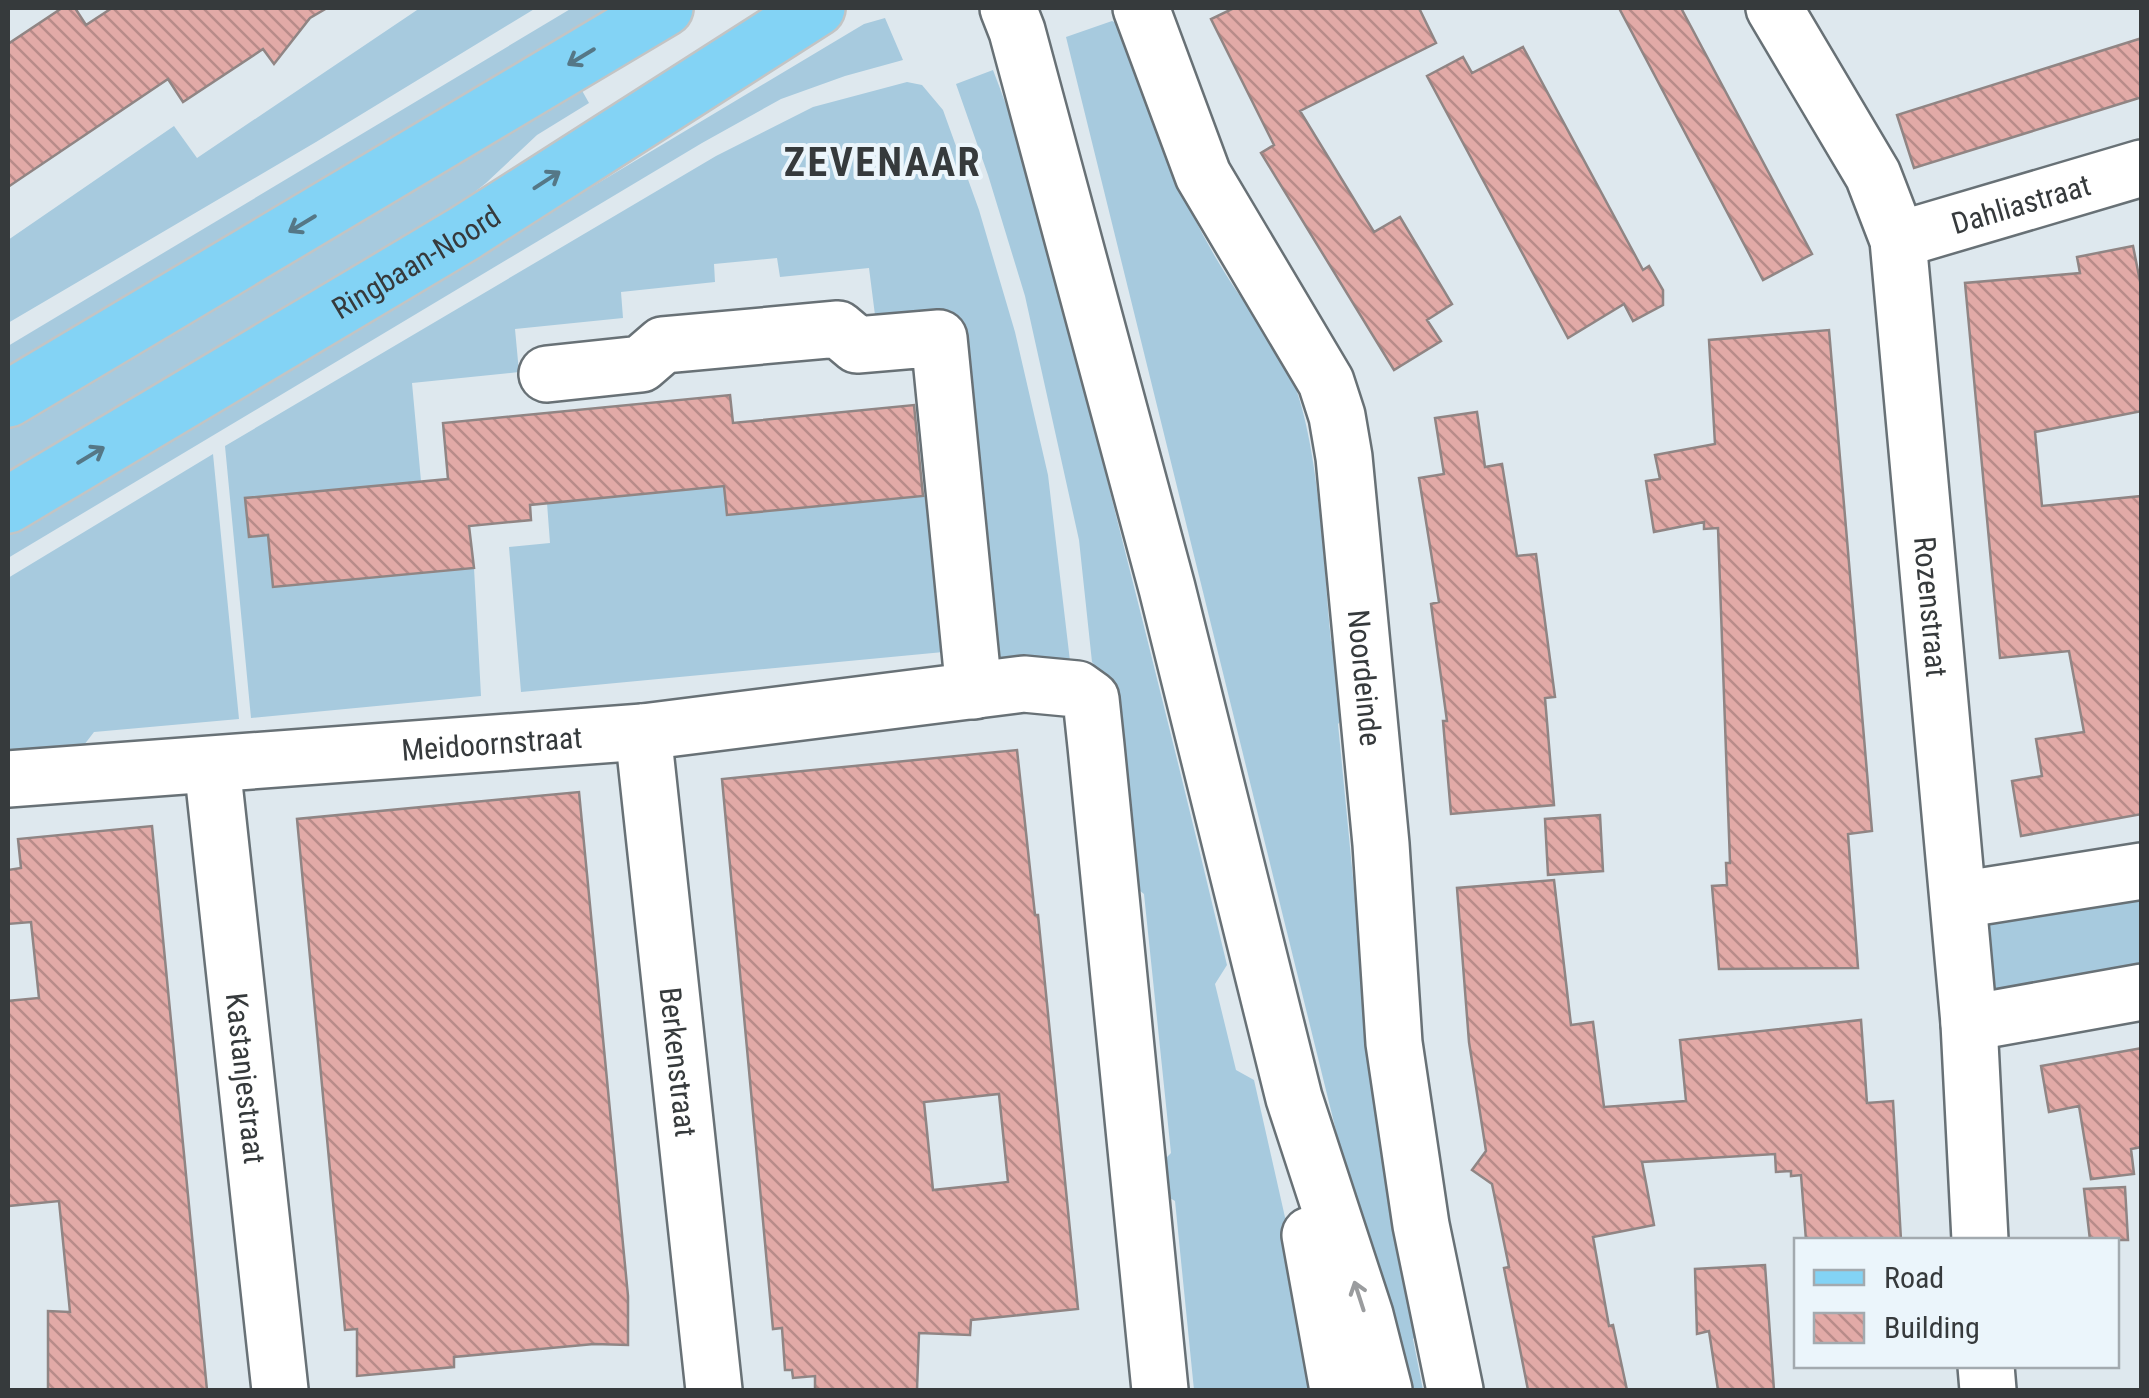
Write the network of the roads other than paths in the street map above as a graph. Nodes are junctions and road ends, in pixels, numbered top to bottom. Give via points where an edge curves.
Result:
1 (665, 8) edge
2 (817, 8) edge
3 (1008, 8) edge
4 (1141, 8) edge
5 (1774, 8) edge
6 (2142, 168) edge
7 (1898, 240) junction
8 (546, 374) dead end
9 (8, 399) edge
10 (8, 505) edge
11 (974, 691) junction
12 (643, 732) junction
13 (212, 765) junction
14 (8, 779) edge
15 (2142, 871) edge
16 (1959, 900) junction
17 (2142, 992) edge
18 (1970, 1023) junction
19 (1294, 1098) junction
20 (1980, 1238) edge
21 (280, 1390) edge
22 (714, 1390) edge
23 (1160, 1390) edge
24 (1338, 1390) edge
25 (1384, 1390) edge
26 (1455, 1390) edge

1 -> 9 main road
10 -> 2 main road, Ringbaan-Noord via 465,232
3 - 19 street via 1167,588
4 - 26 street, Noordeinde via 1203,174 1326,382 1337,416 1394,1043 1420,1225
5 - 7 street, Rozenstraat via 1872,175
6 - 7 street, Dahliastraat
7 - 16 street, Rozenstraat
8 - 11 street via 641,364 663,346 838,329 857,345 939,338
11 - 12 street, Meidoornstraat
11 - 23 street, Meidoornstraat via 1024,684 1078,689 1091,699
12 - 13 street, Meidoornstraat
12 - 22 street, Berkenstraat
13 - 14 street, Meidoornstraat
13 - 21 street, Kastanjestraat
15 - 16 street
16 - 18 street, Rozenstraat
17 - 18 street
18 - 20 street, Rozenstraat
19 - 24 street
25 -> 19 street

